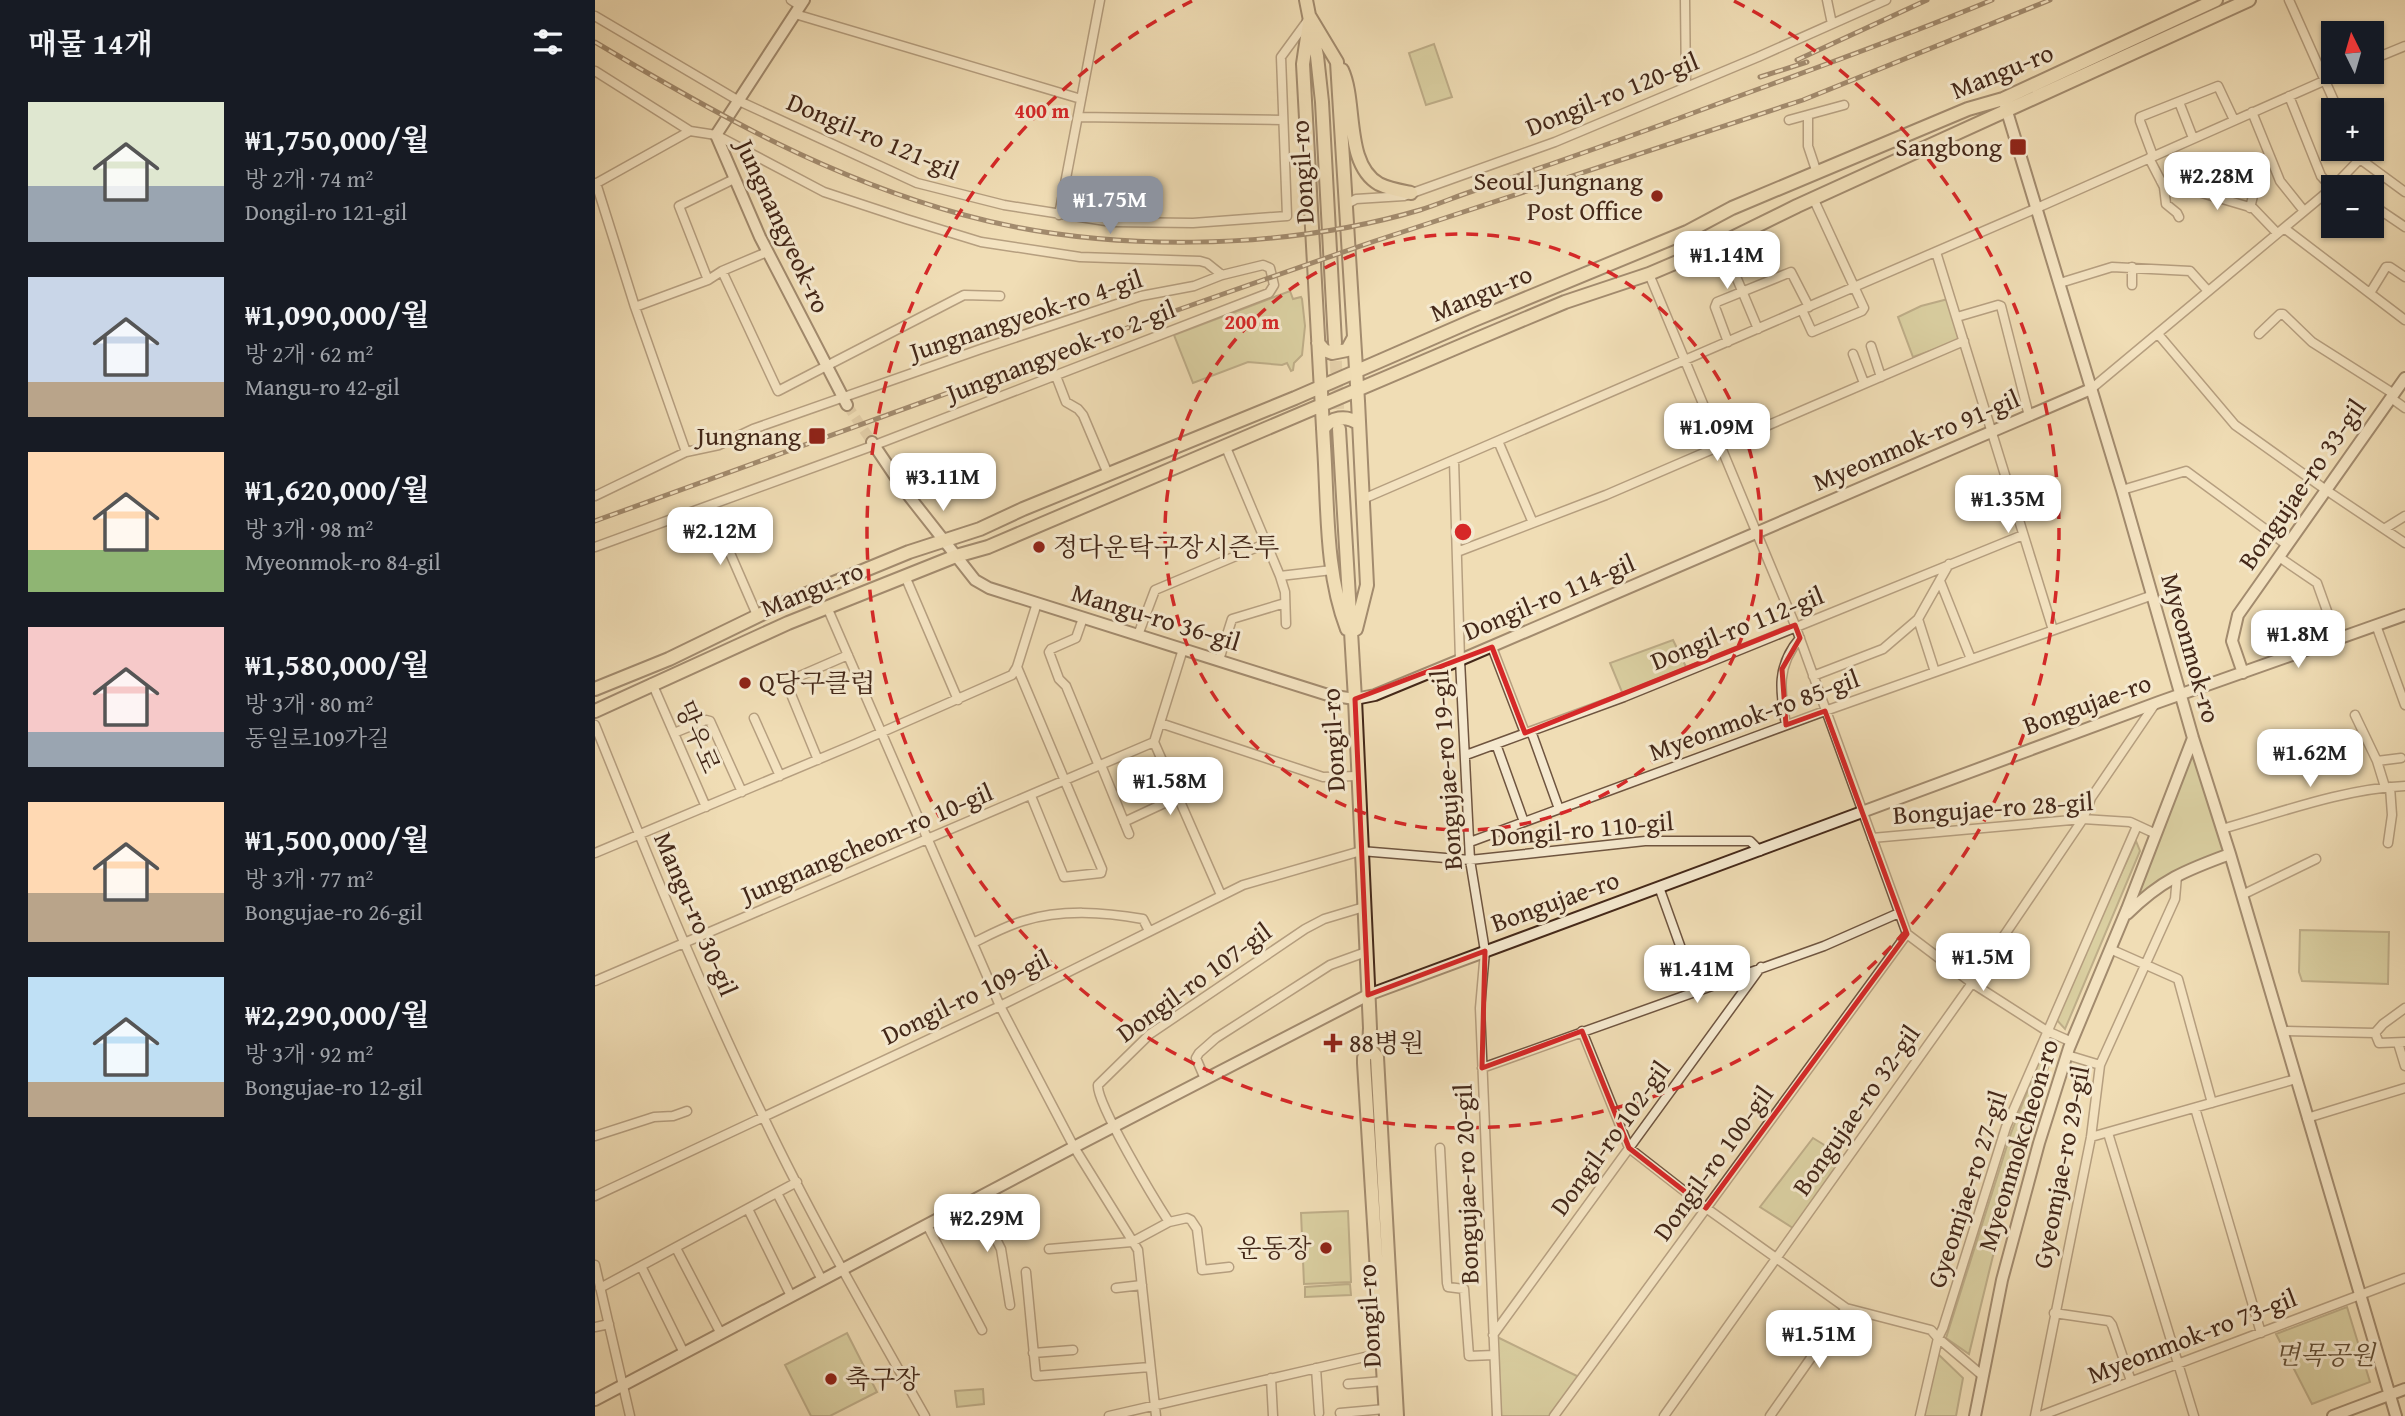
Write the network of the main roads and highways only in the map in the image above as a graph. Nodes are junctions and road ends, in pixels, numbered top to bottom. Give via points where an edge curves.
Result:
1 (1306, 0) edge
2 (2217, 0) edge
3 (2249, 0) edge
4 (1310, 17) junction
5 (1338, 62) junction
6 (2005, 105) junction
7 (1411, 193) road end
8 (1353, 339) junction
9 (1318, 343) junction
10 (1335, 343) tunnel mouth
11 (1356, 371) junction
12 (1320, 386) junction
13 (1357, 389) junction
14 (1321, 404) junction
15 (1359, 423) junction
16 (1323, 429) junction
17 (1339, 429) tunnel mouth
18 (1352, 643) junction
19 (595, 689) edge
20 (595, 710) edge
21 (1369, 1048) junction
22 (1385, 1412) edge
23 (1397, 1416) edge

1 - 4 main road, Dongil-ro
2 - 6 main road, Mangu-ro
3 - 6 main road, Mangu-ro
4 - 5 main road
4 - 9 main road via 1303,64
4 - 10 main road, Dongil-ro via 1322,102
5 - 7 main road via 1347,83 1352,132 1367,173 1380,185
5 - 8 main road
6 - 11 main road, Mangu-ro via 1968,108
6 - 13 main road, Mangu-ro via 1722,243
8 - 9 main road via 1347,350 1334,353
8 - 11 main road
9 - 12 main road
11 - 12 main road, Mangu-ro
11 - 13 main road
12 - 14 main road
12 - 19 main road, Mangu-ro via 980,529 909,552 757,615
13 - 14 main road, Mangu-ro
13 - 15 main road
14 - 16 main road
14 - 20 main road, Mangu-ro via 996,544 788,623
15 - 16 main road via 1336,419
15 - 18 main road via 1367,584
16 - 18 main road via 1332,570 1338,607
17 - 18 main road, Dongil-ro
18 - 21 main road, Dongil-ro
21 - 22 main road, Dongil-ro via 1364,1063
21 - 23 main road, Dongil-ro via 1377,1057

